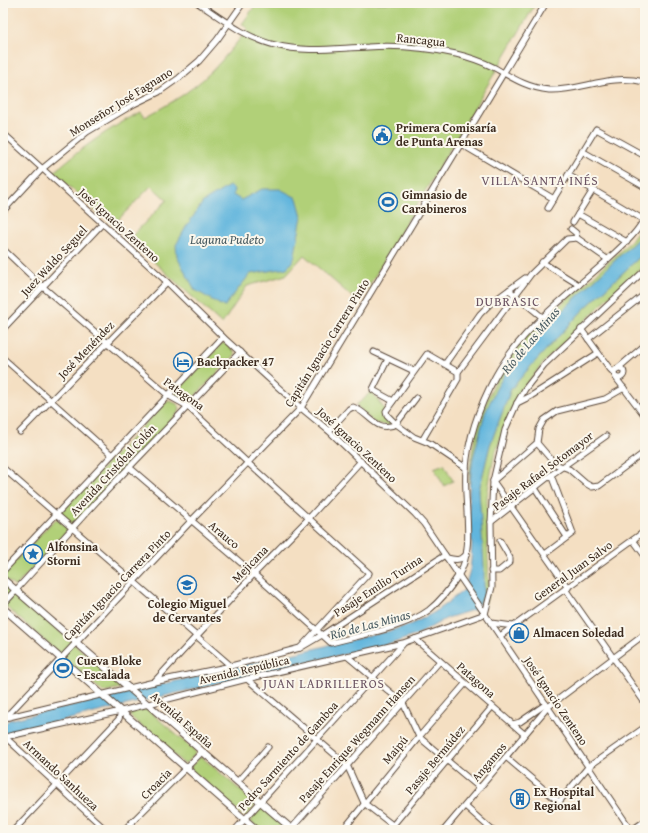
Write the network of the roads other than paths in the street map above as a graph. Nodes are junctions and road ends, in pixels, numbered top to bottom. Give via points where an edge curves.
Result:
1 (198, 3) edge
2 (243, 3) edge
3 (546, 3) edge
4 (228, 23) junction
5 (503, 74) junction
6 (645, 82) edge
7 (3, 133) edge
8 (461, 144) junction
9 (582, 151) junction
10 (645, 156) edge
11 (42, 169) junction
12 (568, 175) junction
13 (645, 187) edge
14 (593, 190) junction
15 (554, 199) junction
16 (548, 208) dead end
17 (3, 211) edge
18 (578, 214) junction
19 (644, 218) edge
20 (573, 222) dead end
21 (102, 224) junction
22 (571, 229) dead end
23 (577, 238) junction
24 (627, 242) junction
25 (3, 249) edge
26 (607, 259) junction
27 (542, 262) junction
28 (645, 270) edge
29 (531, 274) junction
30 (167, 282) junction
31 (579, 285) junction
32 (43, 287) junction
33 (509, 290) junction
34 (645, 294) edge
35 (515, 296) junction
36 (542, 318) junction
37 (3, 329) edge
38 (581, 329) junction
39 (223, 337) junction
40 (588, 339) junction
41 (106, 343) junction
42 (645, 345) edge
43 (240, 352) junction
44 (374, 352) dead end
45 (598, 353) junction
46 (633, 354) junction
47 (3, 358) edge
48 (388, 359) junction
49 (445, 364) junction
50 (414, 371) junction
51 (458, 372) junction
52 (616, 373) junction
53 (624, 374) junction
54 (624, 388) junction
55 (169, 396) junction
56 (416, 398) dead end
57 (50, 401) junction
58 (393, 401) junction
59 (517, 403) junction
60 (187, 406) junction
61 (301, 408) junction
62 (645, 416) edge
63 (396, 424) junction
64 (329, 430) junction
65 (20, 432) dead end
66 (606, 436) dead end
67 (423, 440) junction
68 (537, 443) junction
69 (645, 452) edge
70 (112, 455) junction
71 (361, 461) junction
72 (248, 463) junction
73 (562, 467) junction
74 (3, 468) edge
75 (129, 468) junction
76 (466, 468) junction
77 (551, 475) junction
78 (493, 481) junction
79 (535, 488) junction
80 (511, 506) junction
81 (56, 515) junction
82 (309, 518) junction
83 (191, 520) junction
84 (491, 522) junction
85 (73, 529) junction
86 (645, 532) edge
87 (567, 538) junction
88 (634, 540) junction
89 (500, 541) dead end
90 (467, 554) junction
91 (545, 554) junction
92 (446, 556) junction
93 (645, 556) edge
94 (3, 571) edge
95 (492, 571) junction
96 (254, 574) junction
97 (460, 578) junction
98 (3, 579) edge
99 (134, 582) junction
100 (566, 588) junction
101 (16, 590) junction
102 (3, 604) edge
103 (3, 608) edge
104 (484, 612) junction
105 (492, 623) junction
106 (513, 626) junction
107 (316, 629) junction
108 (645, 634) edge
109 (322, 635) junction
110 (198, 636) junction
111 (500, 636) junction
112 (415, 639) junction
113 (76, 642) junction
114 (403, 643) junction
115 (300, 648) junction
116 (347, 656) junction
117 (613, 657) junction
118 (61, 658) junction
119 (440, 661) junction
120 (231, 666) junction
121 (373, 677) junction
122 (247, 679) junction
123 (154, 682) junction
124 (465, 684) junction
125 (130, 689) junction
126 (103, 695) junction
127 (146, 703) junction
128 (403, 703) junction
129 (645, 703) edge
130 (547, 705) junction
131 (492, 707) junction
132 (119, 710) junction
133 (5, 718) edge
134 (513, 724) junction
135 (645, 727) edge
136 (524, 734) junction
137 (4, 736) edge
138 (419, 737) junction
139 (317, 738) junction
140 (268, 747) dead end
141 (202, 752) junction
142 (506, 757) junction
143 (448, 760) junction
144 (347, 765) junction
145 (588, 767) junction
146 (186, 768) junction
147 (237, 782) junction
148 (57, 785) junction
149 (480, 788) junction
150 (260, 801) junction
151 (364, 803) junction
152 (465, 806) junction
153 (245, 819) junction
154 (645, 821) edge
155 (393, 825) junction
156 (291, 829) edge
157 (14, 830) edge
158 (106, 830) edge
159 (124, 830) edge
160 (235, 830) edge
161 (257, 830) edge
162 (343, 830) edge
163 (399, 830) edge
164 (444, 830) edge
165 (492, 830) edge
166 (632, 830) edge

1 - 4 street, Rancagua
2 - 4 street, Monseñor José Fagnano
3 - 5 street, Capitán Ignacio Carrera Pinto
4 - 5 street, Rancagua via 259,40 288,48 321,50 388,47 435,51 469,58
4 - 11 street, Monseñor José Fagnano via 199,61 179,78 87,132
5 - 6 street, Rancagua via 528,86 549,90 615,80
5 - 8 street, Capitán Ignacio Carrera Pinto
7 - 11 street, José Ignacio Zenteno
8 - 15 street
8 - 61 street, Capitán Ignacio Carrera Pinto
9 - 10 street via 596,129
9 - 12 street
9 - 13 street
11 - 17 street, Monseñor José Fagnano
11 - 21 street, José Ignacio Zenteno
12 - 14 street
12 - 15 street
14 - 18 street
14 - 19 street
15 - 16 street
18 - 20 street
18 - 24 street
19 - 24 street
21 - 30 street, José Ignacio Zenteno
21 - 32 street, Juez Waldo Seguel
22 - 23 street
23 - 26 street
23 - 27 street via 567,239
24 - 26 street
25 - 32 street, Patagona
26 - 31 street
27 - 29 street
27 - 31 street
28 - 38 street
29 - 33 street
29 - 35 street
30 - 39 street, José Ignacio Zenteno
30 - 41 street, José Menéndez
31 - 36 street
32 - 37 street, Juez Waldo Seguel
32 - 41 street, Patagona
33 - 35 street
33 - 49 street via 480,314
34 - 40 street
35 - 36 street
35 - 51 street
36 - 76 street via 520,339 495,377 474,425
38 - 40 street
38 - 59 street via 534,376
39 - 43 street, José Ignacio Zenteno
39 - 55 street, Avenida Cristóbal Colón
40 - 45 street
41 - 55 street, Patagona
41 - 57 street, José Menéndez
42 - 46 street
43 - 60 street, Avenida Cristóbal Colón
43 - 61 street, José Ignacio Zenteno
44 - 48 street
45 - 52 street
45 - 59 street
46 - 52 street
46 - 53 street
47 - 57 street
48 - 50 street
48 - 58 street via 373,390
49 - 50 street via 427,354
49 - 51 street
50 - 58 street
51 - 67 street via 458,379
52 - 53 street via 622,378
52 - 53 street via 623,369
52 - 54 street
53 - 54 street
54 - 62 street
54 - 68 street via 605,399 557,411 541,424
55 - 60 street, Patagona
55 - 70 street, Avenida Cristóbal Colón
56 - 63 street
57 - 65 street, José Menéndez
57 - 70 street
58 - 63 street via 386,411
59 - 78 street via 505,430
60 - 72 street, Patagona
60 - 75 street, Avenida Cristóbal Colón
61 - 64 street, José Ignacio Zenteno
61 - 72 street, Capitán Ignacio Carrera Pinto
63 - 64 street via 378,424 353,407
63 - 67 street via 414,437
64 - 71 street, José Ignacio Zenteno
66 - 73 street, Pasaje Rafael Sotomayor
67 - 76 street
68 - 73 street via 555,464
68 - 78 street
69 - 73 street via 599,486 592,487
70 - 81 street, Avenida Cristóbal Colón
71 - 82 street, Mejicana
71 - 92 street, José Ignacio Zenteno via 424,524
72 - 82 street, Patagona
72 - 83 street, Capitán Ignacio Carrera Pinto
73 - 77 street, Pasaje Rafael Sotomayor
74 - 81 street
75 - 83 street, Arauco
75 - 85 street, Avenida Cristóbal Colón
76 - 90 street
77 - 79 street, Pasaje Rafael Sotomayor
77 - 87 street via 573,533
78 - 80 street
78 - 84 street
79 - 80 street, Pasaje Rafael Sotomayor
79 - 87 street
80 - 84 street, Pasaje Rafael Sotomayor
80 - 91 street
81 - 85 street
81 - 94 street, Avenida Cristóbal Colón
82 - 96 street, Mejicana
82 - 107 street, Patagona via 369,573
83 - 96 street, Arauco
83 - 99 street, Capitán Ignacio Carrera Pinto
84 - 95 street
85 - 99 street
85 - 101 street, Avenida Cristóbal Colón
86 - 88 street, General Juan Salvo
87 - 91 street
88 - 93 street
88 - 100 street, General Juan Salvo
89 - 95 street via 510,562 499,571
90 - 92 street via 456,560
90 - 97 street
91 - 100 street
92 - 97 street, José Ignacio Zenteno
92 - 109 street, Pasaje Emilio Turina
95 - 104 street via 492,586
96 - 107 street, Arauco
96 - 110 street, Mejicana
97 - 104 street, José Ignacio Zenteno
97 - 109 street via 437,603 416,618 331,643
98 - 101 main road, Avenida España
99 - 110 street
99 - 113 street, Capitán Ignacio Carrera Pinto
100 - 106 street, General Juan Salvo
100 - 117 street
101 - 102 main road, Avenida Cristóbal Colón
101 - 113 main road, Avenida España
103 - 118 main road
104 - 105 street, José Ignacio Zenteno
104 - 112 street, Avenida República
105 - 106 street
105 - 111 street, José Ignacio Zenteno
106 - 111 street, General Juan Salvo
107 - 109 street, Arauco
107 - 115 street
108 - 117 street
109 - 115 street, Pasaje Emilio Turina
110 - 120 street
110 - 123 street, Mejicana
111 - 130 street, José Ignacio Zenteno
112 - 114 street, Avenida República
112 - 119 street, Patagona
113 - 118 street, Capitán Ignacio Carrera Pinto
113 - 125 main road, Avenida España
114 - 116 street, Avenida República
114 - 121 street, Pedro Sarmiento de Gamboa
115 - 120 street, Avenida República
116 - 121 street
116 - 122 street, Avenida República
117 - 129 street
117 - 130 street
118 - 126 main road
118 - 133 street, Capitán Ignacio Carrera Pinto
119 - 124 street, Patagona
119 - 128 street, Pasaje Enrique Wegmann Hansen
120 - 123 street, Avenida República
121 - 128 street
121 - 139 street, Pedro Sarmiento de Gamboa
122 - 127 street, Avenida República
122 - 139 street
123 - 125 street, Avenida República
124 - 131 street, Patagona
124 - 138 street, Maipú
125 - 126 street, Avenida República
125 - 127 main road, Avenida España
126 - 132 main road
126 - 133 street, Avenida República
127 - 132 street, Avenida República
127 - 141 main road, Avenida España
128 - 138 street
128 - 144 street, Pasaje Enrique Wegmann Hansen
130 - 134 street
130 - 136 street, Angamos
130 - 145 street, José Ignacio Zenteno
131 - 134 street, Patagona
131 - 143 street, Pasaje Bermúdez
132 - 137 street, Avenida República
132 - 146 main road
132 - 148 street via 118,719
134 - 136 street, Patagona
135 - 145 street
136 - 142 street, Angamos
137 - 148 street, Armando Sanhueza
138 - 143 street
138 - 151 street, Maipú
139 - 144 street
139 - 150 street, Pedro Sarmiento de Gamboa
140 - 147 street
141 - 146 street, Croacia
141 - 147 main road, Avenida España
142 - 145 street via 559,802
142 - 149 street, Angamos
143 - 149 street
143 - 155 street, Pasaje Bermúdez
144 - 151 street
144 - 156 street, Pasaje Enrique Wegmann Hansen
145 - 166 street, José Ignacio Zenteno
146 - 153 main road
146 - 159 street, Croacia
147 - 150 main road, Avenida España
148 - 157 street
148 - 158 street, Armando Sanhueza
149 - 152 street, Angamos
150 - 153 street, Pedro Sarmiento de Gamboa
150 - 156 main road, Avenida España
151 - 155 street
151 - 162 street, Maipú
152 - 164 street, Angamos
152 - 165 street
153 - 160 street, Pedro Sarmiento de Gamboa
153 - 161 main road
154 - 166 street
155 - 163 street

